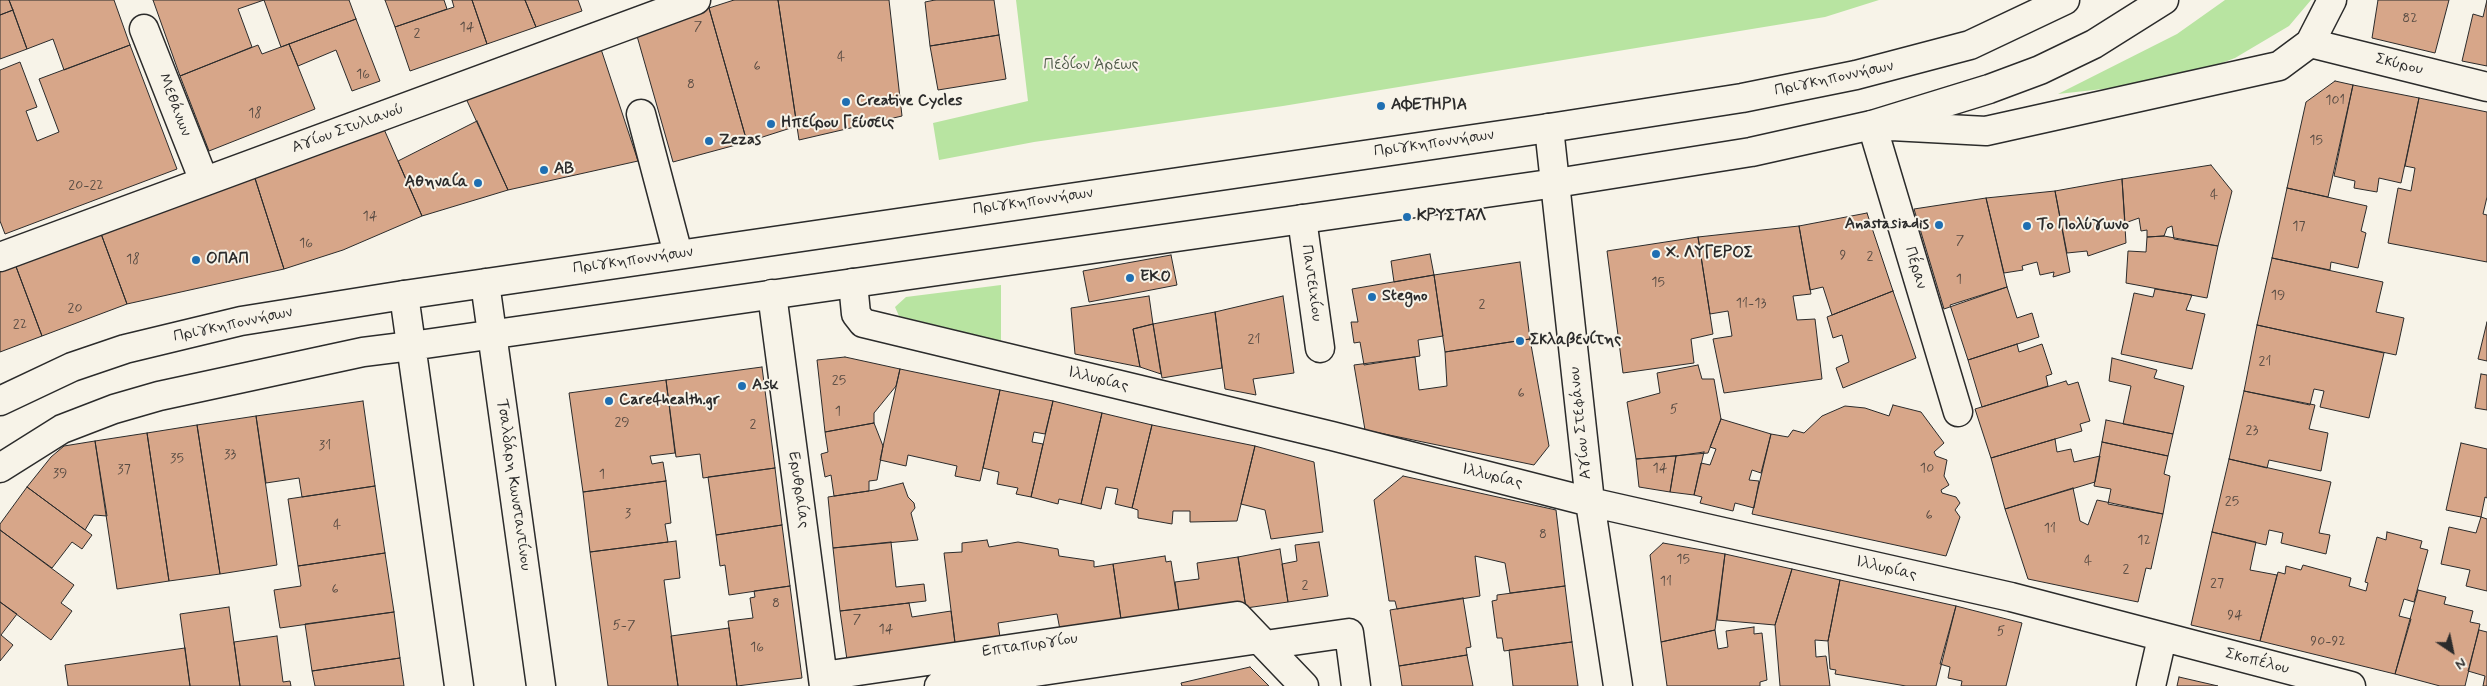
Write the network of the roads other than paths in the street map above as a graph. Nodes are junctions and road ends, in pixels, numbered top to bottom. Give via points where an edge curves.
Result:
1 (696, 0) edge
2 (2066, 0) edge
3 (2164, 0) edge
4 (2332, 0) edge
5 (144, 29) dead end
6 (2310, 43) junction
7 (2487, 87) edge
8 (641, 114) dead end
9 (1872, 125) junction
10 (1549, 128) junction
11 (204, 181) junction
12 (1556, 183) junction
13 (1302, 219) junction
14 (678, 254) junction
15 (0, 257) edge
16 (485, 283) junction
17 (853, 283) junction
18 (772, 294) junction
19 (404, 295) junction
20 (492, 334) junction
21 (411, 346) junction
22 (1320, 348) dead end
23 (0, 401) edge
24 (1958, 412) dead end
25 (0, 468) edge
26 (1590, 502) junction
27 (2162, 638) junction
28 (1262, 642) junction
29 (823, 681) edge
30 (459, 686) edge
31 (541, 686) edge
32 (939, 686) edge
33 (1304, 686) edge
34 (1356, 686) edge
35 (1618, 686) edge
36 (2151, 686) edge
37 (2351, 686) edge

1 - 11 street, Αγίου Στυλιανού
2 - 10 street, Πριγκηποννήσων via 1970,45 1924,59 1806,87
3 - 9 street via 2094,44 2040,70
4 - 6 street
5 - 11 street, Μεθάνων
6 - 7 street, Σκύρου
6 - 9 street via 2279,66 1986,131
8 - 14 street
9 - 12 street via 1751,152
9 - 24 street, Πέραν
10 - 12 street, Αγίου Στεφάνου
10 - 14 street, Πριγκηποννήσων
11 - 15 street, Αγίου Στυλιανού
12 - 13 street
12 - 26 street, Αγίου Στεφάνου
13 - 17 street
13 - 22 street, Παντειχίου
14 - 16 street, Πριγκηποννήσων
16 - 19 street, Πριγκηποννήσων
16 - 20 street, Τσαλδάρη Κωνσταντίνου
17 - 18 street
17 - 26 street, Ιλλυρίας via 856,314 864,323
18 - 20 street
18 - 29 street, Ερυθραίας
19 - 21 street
19 - 23 street, Πριγκηποννήσων via 241,321 125,349 72,367
20 - 21 street
20 - 31 street, Τσαλδάρη Κωνσταντίνου
21 - 25 street via 363,352 150,398 62,429
21 - 30 street
26 - 27 street, Ιλλυρίας via 2010,597
26 - 35 street, Αγίου Στεφάνου
27 - 36 street
27 - 37 street, Σκοπέλου
28 - 29 street, Επταπυργίου via 1236,616
28 - 32 street, Επταπυργίου
28 - 33 street
28 - 34 street, Επταπυργίου via 1349,633

